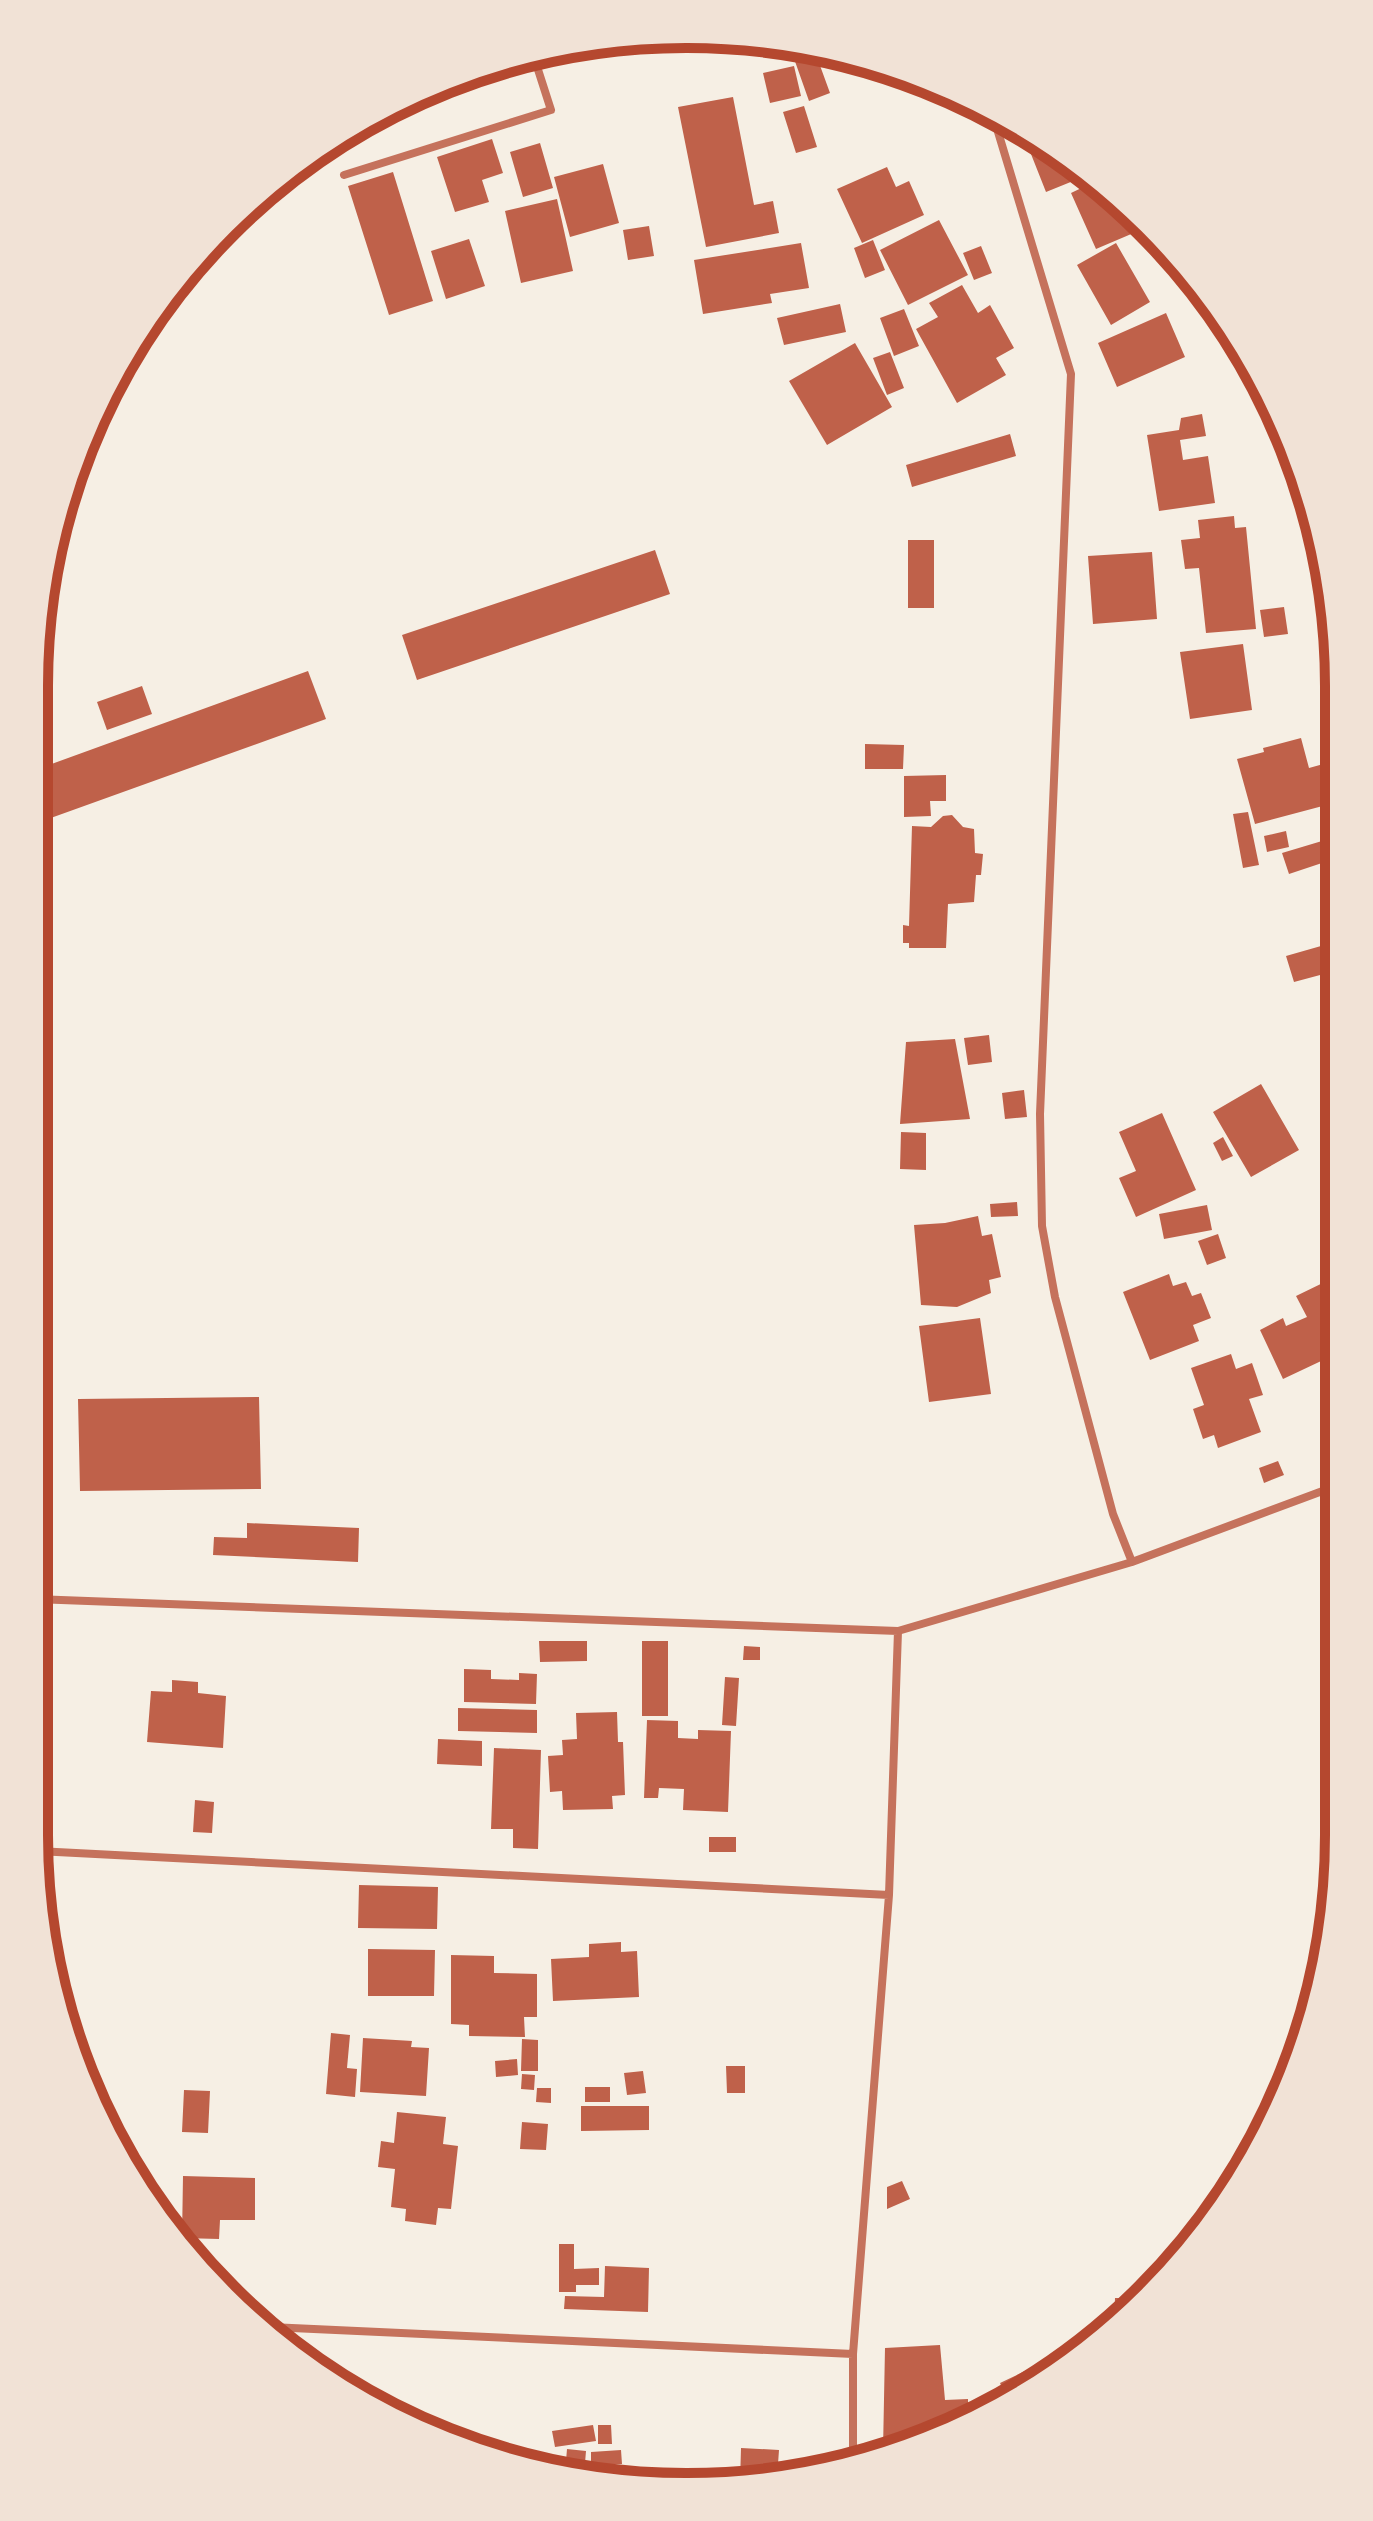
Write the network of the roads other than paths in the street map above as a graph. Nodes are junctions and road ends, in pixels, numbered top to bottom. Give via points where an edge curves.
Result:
1 (537, 66) edge
2 (999, 130) edge
3 (344, 175) dead end
4 (1325, 1490) edge
5 (1132, 1562) junction
6 (48, 1600) edge
7 (898, 1631) junction
8 (48, 1852) edge
9 (889, 1895) junction
10 (281, 2328) edge
11 (853, 2354) junction
12 (853, 2451) edge

1 - 3 street via 551,110
2 - 5 street via 1071,374 1040,1114 1042,1226 1055,1297 1113,1514
4 - 5 street
5 - 7 street
6 - 7 street
7 - 9 street
8 - 9 street
9 - 11 street
10 - 11 street
11 - 12 street

